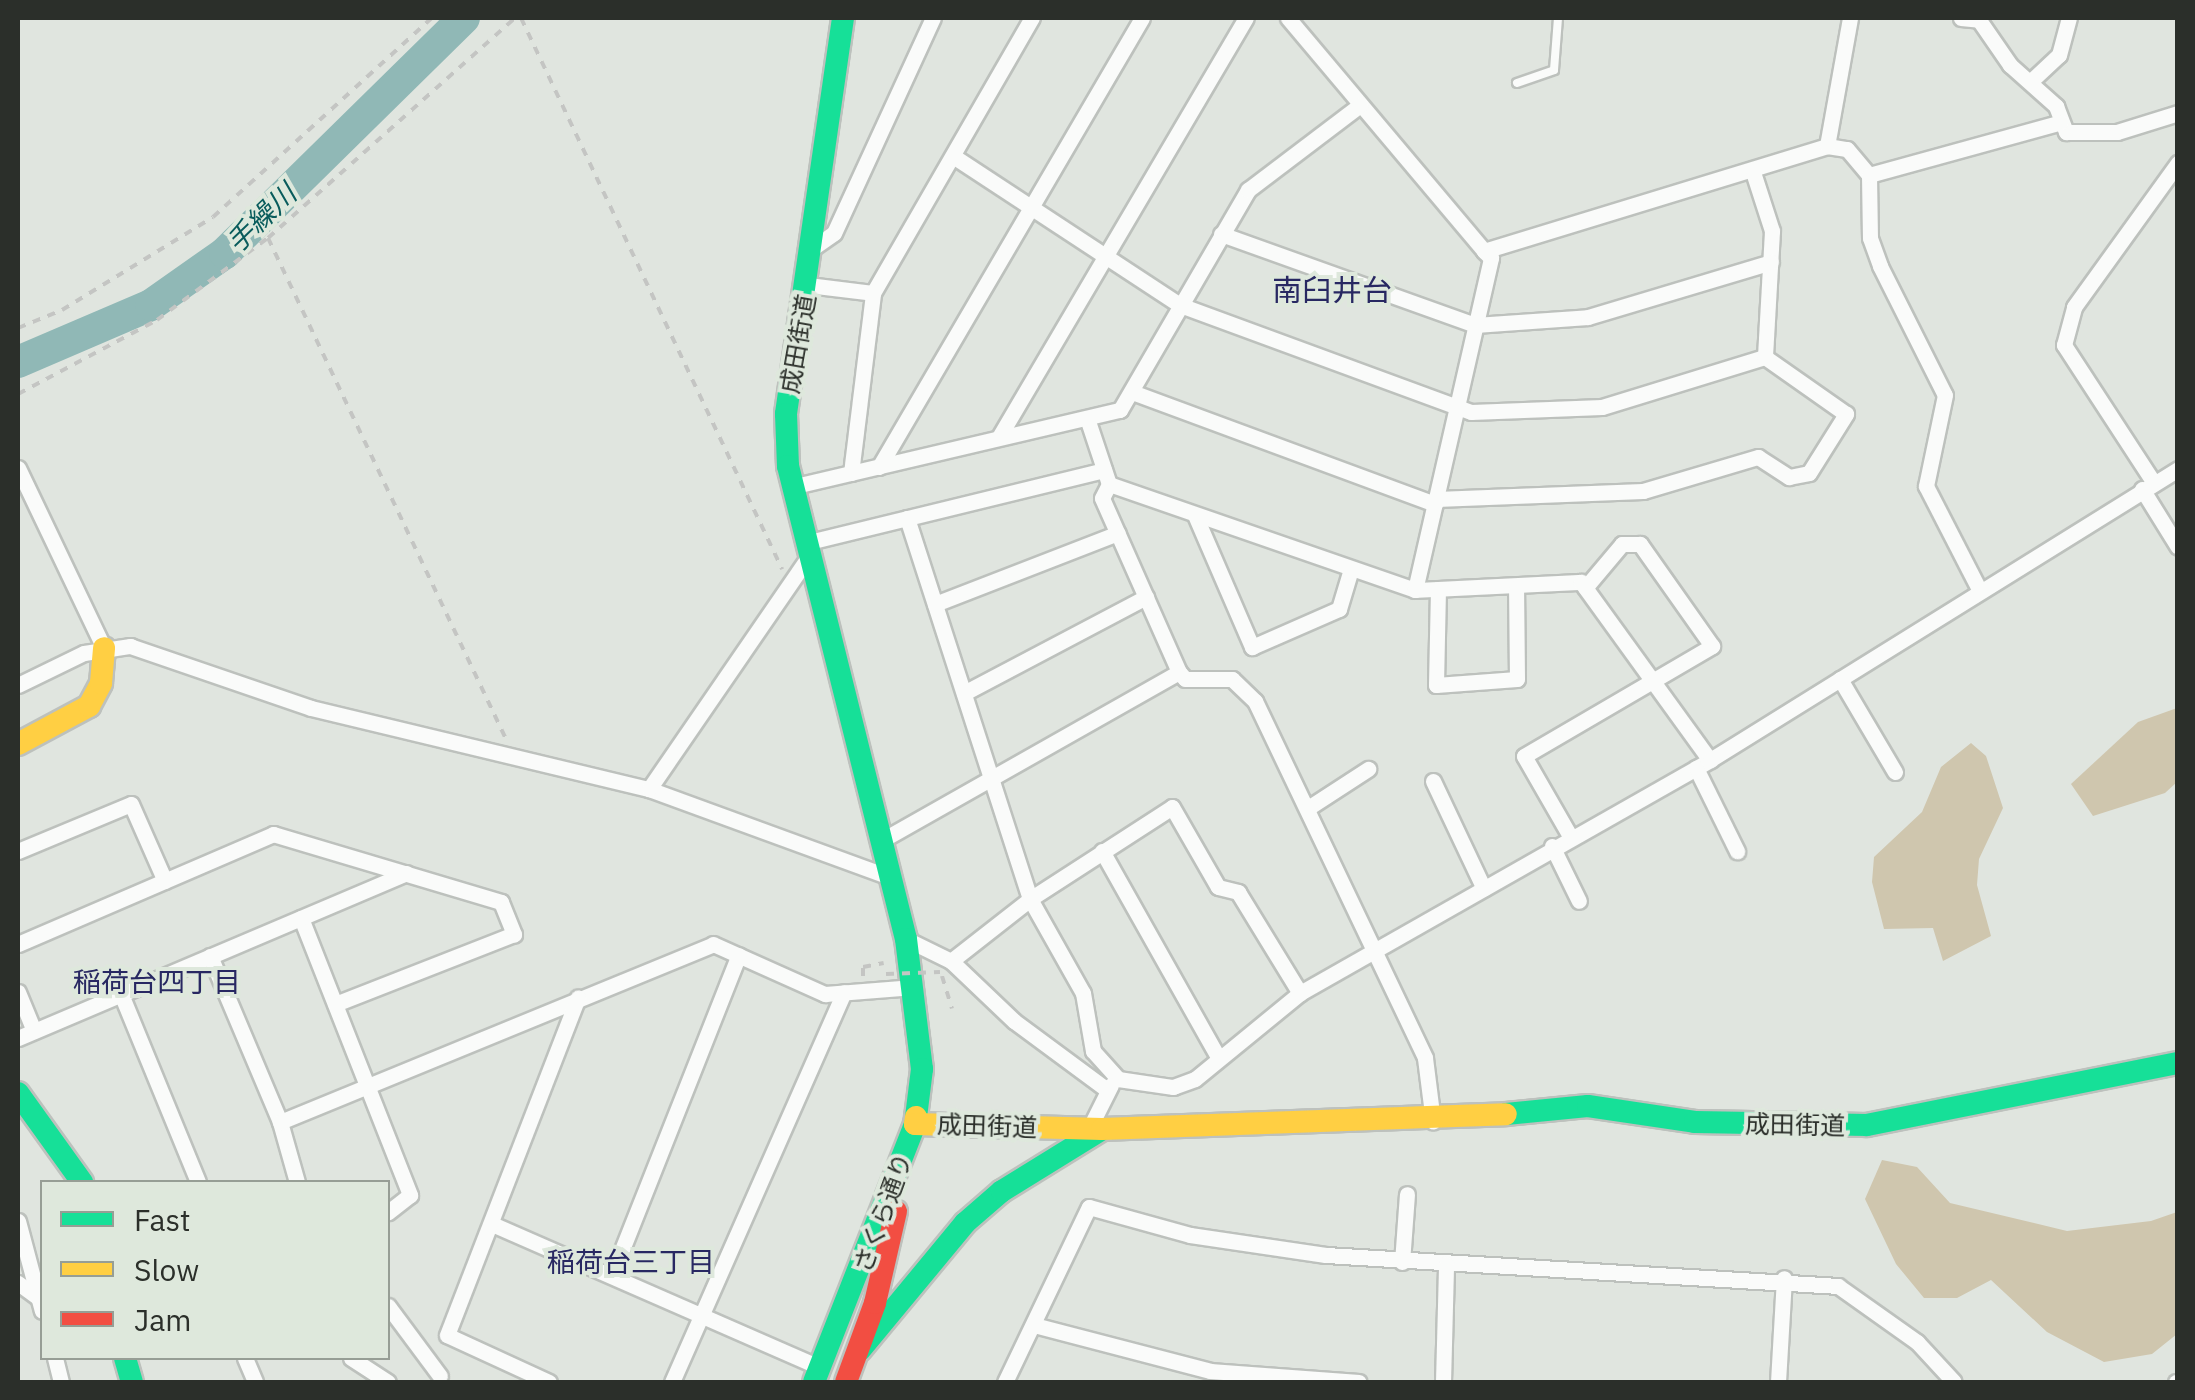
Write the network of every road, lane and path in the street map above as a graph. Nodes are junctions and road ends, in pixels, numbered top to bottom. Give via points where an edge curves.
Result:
1 (432, 18) edge
2 (518, 18) edge
3 (844, 18) edge
4 (933, 18) edge
5 (1032, 18) edge
6 (1142, 18) edge
7 (1246, 18) edge
8 (1288, 18) edge
9 (1558, 18) edge
10 (1850, 18) edge
11 (1961, 18) edge
12 (2069, 18) edge
13 (2032, 80) junction
14 (1518, 82) dead end
15 (1360, 104) junction
16 (2178, 113) edge
17 (2061, 122) junction
18 (1828, 146) junction
19 (953, 156) junction
20 (2178, 164) edge
21 (1753, 172) junction
22 (1869, 175) junction
23 (1031, 207) junction
24 (1221, 234) junction
25 (268, 238) junction
26 (814, 247) junction
27 (1484, 251) junction
28 (1105, 256) junction
29 (1771, 262) junction
30 (808, 286) junction
31 (873, 293) junction
32 (1180, 305) junction
33 (1474, 325) junction
34 (18, 328) edge
35 (1765, 358) junction
36 (1132, 392) junction
37 (18, 394) edge
38 (1454, 407) junction
39 (1087, 418) junction
40 (999, 437) junction
41 (879, 466) junction
42 (18, 468) edge
43 (2178, 470) edge
44 (851, 473) junction
45 (1106, 477) junction
46 (792, 486) junction
47 (2148, 486) junction
48 (1436, 501) junction
49 (1195, 515) junction
50 (907, 518) junction
51 (1118, 533) junction
52 (2178, 548) edge
53 (807, 550) junction
54 (1352, 569) junction
55 (788, 583) junction
56 (1516, 588) junction
57 (1585, 588) junction
58 (1438, 589) junction
59 (1415, 590) junction
60 (1980, 591) junction
61 (1146, 597) junction
62 (935, 604) junction
63 (104, 648) junction
64 (1178, 672) junction
65 (1840, 679) junction
66 (1651, 681) junction
67 (18, 685) edge
68 (964, 692) junction
69 (18, 744) edge
70 (516, 761) junction
71 (1703, 764) junction
72 (1368, 769) dead end
73 (1895, 772) dead end
74 (990, 776) junction
75 (1433, 781) dead end
76 (649, 789) junction
77 (1308, 808) junction
78 (1570, 836) junction
79 (884, 839) junction
80 (1552, 846) junction
81 (18, 851) edge
82 (1102, 851) junction
83 (1737, 852) dead end
84 (406, 873) junction
85 (893, 878) junction
86 (165, 882) junction
87 (1484, 888) junction
88 (1030, 899) junction
89 (1579, 901) dead end
90 (300, 918) junction
91 (906, 939) junction
92 (18, 944) edge
93 (1374, 950) junction
94 (739, 955) junction
95 (210, 956) junction
96 (889, 963) dead end
97 (946, 966) junction
98 (914, 986) junction
99 (18, 992) edge
100 (844, 992) junction
101 (1300, 993) junction
102 (121, 994) junction
103 (578, 998) junction
104 (335, 1004) junction
105 (952, 1008) dead end
106 (34, 1031) junction
107 (18, 1038) edge
108 (1218, 1057) junction
109 (2178, 1063) edge
110 (1112, 1084) junction
111 (368, 1087) junction
112 (18, 1093) edge
113 (1433, 1121) junction
114 (280, 1122) junction
115 (916, 1124) junction
116 (1096, 1129) junction
117 (81, 1180) edge
118 (197, 1180) edge
119 (296, 1180) edge
120 (1407, 1194) dead end
121 (390, 1210) edge
122 (18, 1221) edge
123 (494, 1224) junction
124 (1402, 1262) junction
125 (1446, 1264) junction
126 (612, 1275) junction
127 (1784, 1278) junction
128 (18, 1283) edge
129 (40, 1301) edge
130 (40, 1304) edge
131 (390, 1309) edge
132 (701, 1316) junction
133 (1034, 1324) junction
134 (860, 1350) junction
135 (354, 1360) edge
136 (818, 1375) edge
137 (440, 1376) dead end
138 (850, 1381) edge
139 (388, 1382) edge
140 (549, 1382) edge
141 (672, 1382) edge
142 (1005, 1382) edge
143 (1359, 1382) edge
144 (1443, 1382) edge
145 (1778, 1382) edge
146 (1954, 1382) edge

1 - 34 path via 213,218 62,310
2 - 25 path
2 - 55 path
3 - 26 main road, 成田街道
4 - 26 street via 834,233
5 - 19 street
6 - 23 street
7 - 28 street
8 - 15 street
9 - 14 lane via 1554,70
10 - 18 street
11 - 13 street via 1979,20 2010,64
12 - 13 street via 2059,54
13 - 17 street
15 - 24 street via 1248,190
15 - 27 street
16 - 17 street via 2082,136 2066,132
17 - 22 street
18 - 21 street
18 - 22 street via 1847,149
19 - 23 street
19 - 31 street
20 - 47 street via 2074,307 2064,344
21 - 27 street
21 - 29 street via 1766,197
22 - 60 street via 1870,238 1945,395 1926,486
23 - 28 street
23 - 41 street
24 - 32 street
24 - 33 street
25 - 37 path via 157,320
25 - 70 path
26 - 30 main road, 成田街道
27 - 33 street via 1491,258
28 - 32 street
28 - 40 street
29 - 33 street via 1588,317
29 - 35 street
30 - 31 street
30 - 46 main road, 成田街道 via 786,414
31 - 44 street
32 - 36 street
32 - 38 street
33 - 38 street
35 - 38 street via 1602,407
35 - 48 street via 1846,414 1809,473 1790,477 1758,457 1644,491
36 - 39 street via 1120,410
36 - 48 street
38 - 48 street
39 - 40 street
39 - 45 street
40 - 41 street
41 - 44 street
42 - 63 street
43 - 47 street
44 - 46 street
45 - 49 street
45 - 50 street
45 - 51 street via 1102,498
46 - 53 main road, 成田街道
47 - 52 street
47 - 60 street
48 - 59 street
49 - 54 street
49 - 54 street via 1252,647 1339,609
50 - 53 street
50 - 62 street
51 - 61 street
51 - 62 street
53 - 55 street
53 - 79 main road, 成田街道
54 - 59 street
55 - 76 street
56 - 57 street via 1581,582
56 - 58 street
56 - 58 street via 1517,679 1436,684
57 - 66 street
57 - 66 street via 1622,544 1640,544 1712,646
58 - 59 street
60 - 65 street
61 - 64 street
61 - 68 street
62 - 68 street
63 - 67 street
63 - 69 main road via 101,683 89,706
63 - 70 street via 130,646 311,708
64 - 74 street
64 - 77 street via 1185,679 1232,679 1255,701
65 - 71 street
65 - 73 street
66 - 71 street
66 - 78 street via 1524,756
68 - 74 street
70 - 76 street
71 - 78 street
71 - 83 street
72 - 77 street
74 - 79 street
74 - 88 street
75 - 87 street
76 - 85 street
77 - 93 street
78 - 80 street
79 - 85 main road, 成田街道
80 - 87 street
80 - 89 street
81 - 86 street via 131,804
82 - 88 street
82 - 101 street via 1172,808 1218,887 1238,892
82 - 108 street
84 - 86 street via 273,834
84 - 90 street
84 - 104 street via 501,902 514,934
85 - 91 main road, 成田街道
86 - 92 street
87 - 93 street
88 - 97 street
88 - 110 street via 1077,978 1093,1051
90 - 95 street
90 - 104 street
91 - 97 street
91 - 98 main road, 成田街道
93 - 101 street
93 - 113 street via 1425,1058
94 - 100 street via 825,994
94 - 103 street via 714,944
94 - 126 street
95 - 102 street
95 - 114 street
96 - 97 path, bridge via 863,967 863,978
97 - 105 path
97 - 110 street via 1014,1021
98 - 100 street
98 - 115 main road, 成田街道 via 922,1069
99 - 106 street
100 - 132 street
101 - 108 street
102 - 106 street
102 - 118 street
103 - 111 street
103 - 123 street
104 - 111 street
106 - 107 street
108 - 110 street via 1195,1079 1173,1087
109 - 113 main road, 成田街道 via 1867,1126 1694,1122 1588,1106
110 - 116 street
111 - 114 street
111 - 121 street via 410,1195
112 - 117 main road
113 - 116 main road, 成田街道
114 - 119 street
115 - 116 main road, 成田街道
115 - 134 main road, さくら通り
115 - 136 main road, さくら通り
116 - 134 main road via 965,1223
120 - 124 street
122 - 129 street
123 - 126 street
123 - 140 street via 448,1335
124 - 125 street
124 - 133 street via 1248,1247 1089,1207
125 - 127 street
125 - 144 street
126 - 132 street
127 - 145 street
127 - 146 street via 1838,1286 1878,1310
128 - 130 street
131 - 137 street
132 - 136 street
132 - 141 street
133 - 142 street
133 - 143 street via 1210,1371
134 - 138 main road, さくら通り
135 - 139 street

